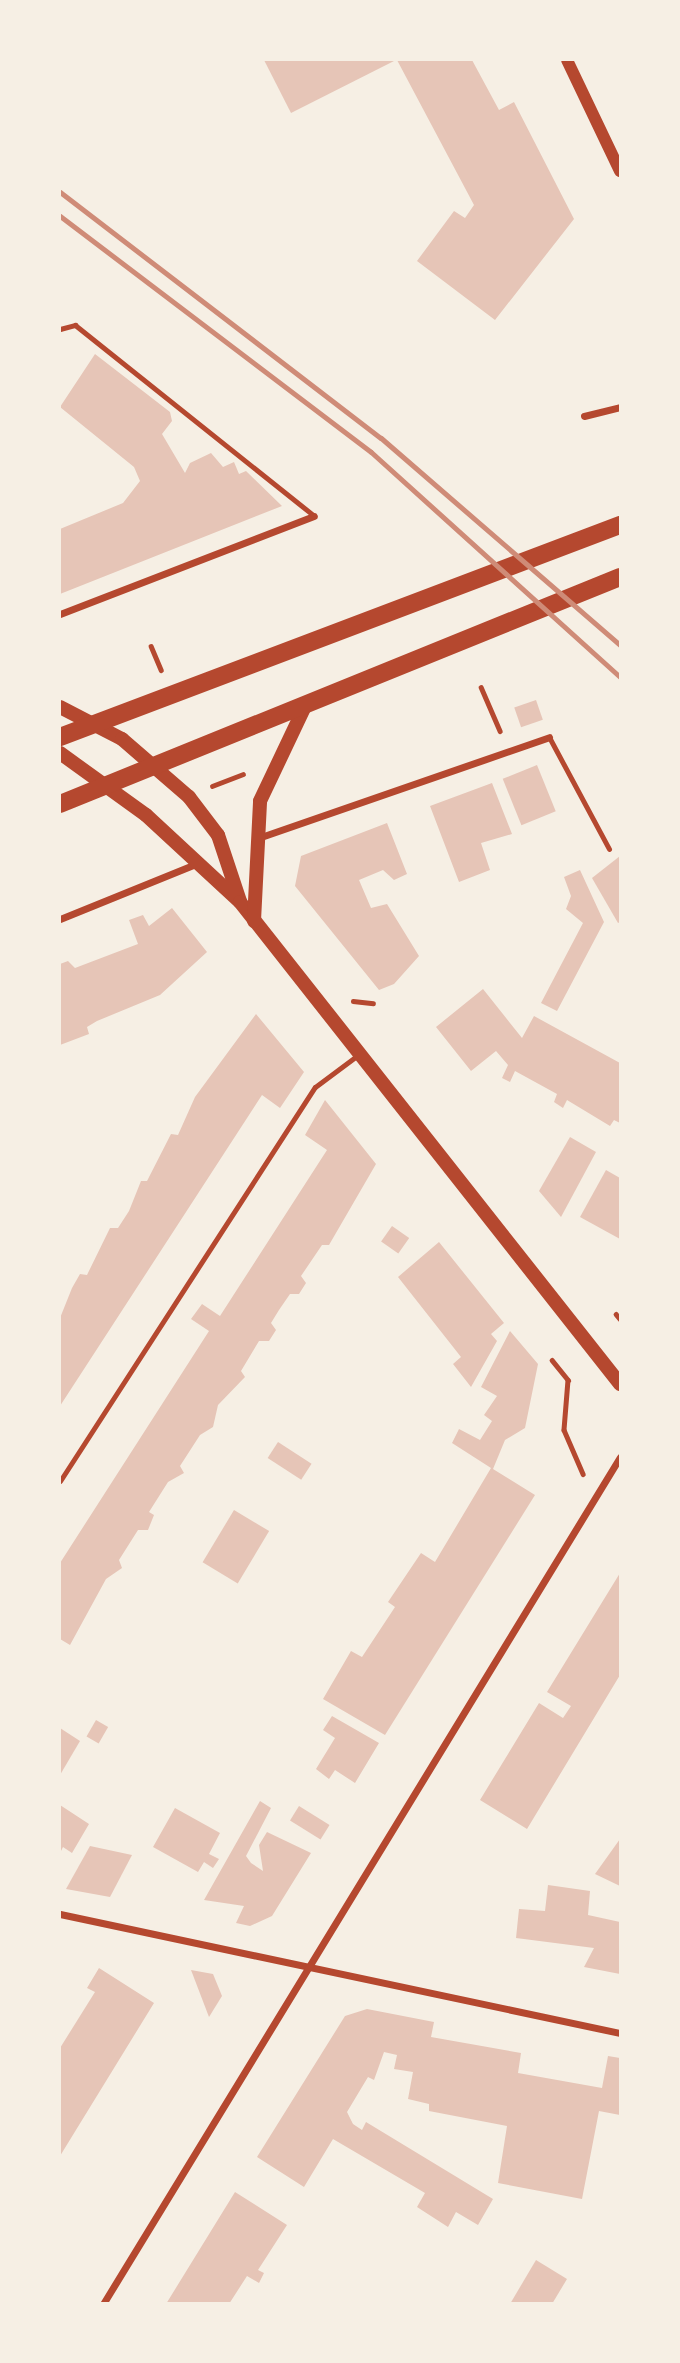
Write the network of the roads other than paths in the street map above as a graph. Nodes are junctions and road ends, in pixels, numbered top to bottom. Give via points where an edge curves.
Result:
1 (567, 60) edge
2 (621, 171) edge
3 (60, 329) edge
4 (621, 407) edge
5 (584, 416) dead end
6 (314, 516) joint
7 (613, 528) edge
8 (621, 578) edge
9 (60, 614) edge
10 (306, 704) junction
11 (60, 707) edge
12 (91, 722) junction
13 (60, 737) edge
14 (549, 737) joint
15 (60, 753) edge
16 (160, 766) junction
17 (107, 788) junction
18 (60, 804) edge
19 (254, 838) junction
20 (609, 849) dead end
21 (199, 862) junction
22 (240, 902) junction
23 (60, 919) edge
24 (254, 921) junction
25 (361, 1053) junction
26 (621, 1384) edge
27 (621, 1457) edge
28 (60, 1480) edge
29 (60, 1914) edge
30 (311, 1971) junction
31 (621, 2033) edge
32 (103, 2304) edge

1 - 2 street
3 - 6 lane via 75,325
4 - 5 street
6 - 9 street
7 - 12 main road
8 - 10 main road
10 - 16 main road
10 - 19 main road via 273,762
11 - 12 main road
12 - 13 main road
12 - 16 main road
14 - 19 street via 280,835
14 - 20 lane
15 - 17 main road
16 - 17 main road
16 - 22 main road via 218,835
17 - 18 main road
17 - 21 main road
19 - 24 main road
21 - 22 main road
21 - 23 street
22 - 24 main road
24 - 25 main road
25 - 26 main road
25 - 28 lane via 315,1087
27 - 30 street
29 - 30 street
30 - 31 street
30 - 32 street

